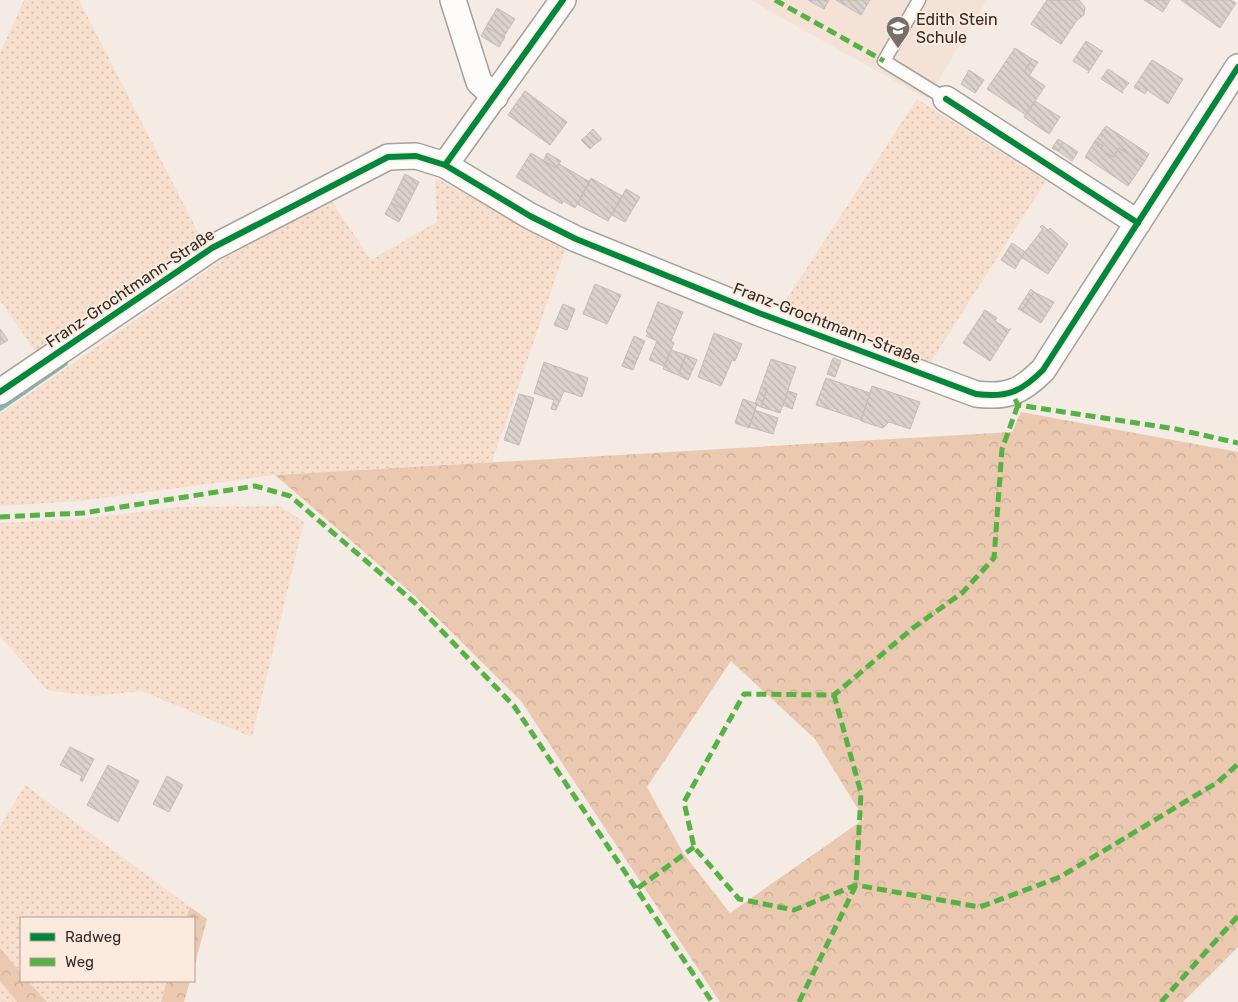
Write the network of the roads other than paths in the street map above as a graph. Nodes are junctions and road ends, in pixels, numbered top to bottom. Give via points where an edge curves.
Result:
1 (453, 0) edge
2 (562, 0) edge
3 (919, 0) edge
4 (1238, 67) edge
5 (495, 98) junction
6 (946, 99) joint
7 (445, 165) junction
8 (1138, 222) junction
9 (0, 392) edge

1 - 5 street via 479,82
2 - 5 street
3 - 6 lane via 884,61
4 - 8 street, Franz-Grochtmann-Straße
5 - 7 street
6 - 8 street
7 - 8 street, Franz-Grochtmann-Straße via 530,216 576,239 759,313 976,394 993,396 1012,393 1043,370
7 - 9 street, Franz-Grochtmann-Straße via 416,156 388,157 212,248

